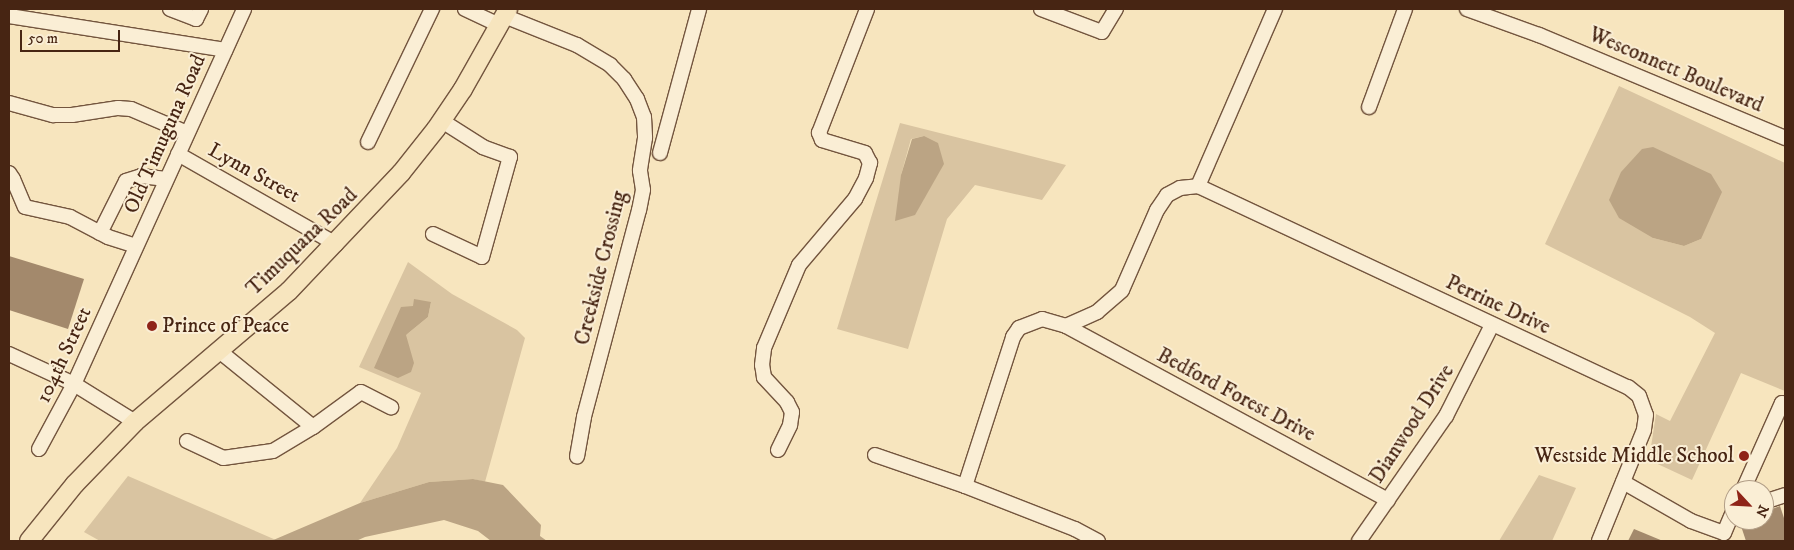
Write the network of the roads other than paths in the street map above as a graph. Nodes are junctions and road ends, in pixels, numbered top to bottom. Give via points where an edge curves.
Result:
1 (170, 9) edge
2 (201, 9) edge
3 (244, 9) edge
4 (432, 9) edge
5 (465, 9) edge
6 (699, 9) edge
7 (867, 9) edge
8 (1041, 9) edge
9 (1116, 9) edge
10 (1275, 9) edge
11 (1405, 9) edge
12 (1468, 9) edge
13 (9, 16) edge
14 (504, 17) edge
15 (225, 50) junction
16 (9, 103) edge
17 (1369, 107) dead end
18 (442, 121) junction
19 (187, 133) junction
20 (1785, 138) edge
21 (368, 142) dead end
22 (660, 153) dead end
23 (178, 154) junction
24 (9, 173) edge
25 (166, 179) junction
26 (1198, 186) junction
27 (100, 233) junction
28 (433, 234) dead end
29 (336, 244) junction
30 (136, 246) junction
31 (122, 276) joint
32 (1492, 325) junction
33 (1066, 326) junction
34 (218, 350) junction
35 (9, 354) edge
36 (74, 384) junction
37 (1785, 404) edge
38 (391, 407) dead end
39 (135, 422) junction
40 (313, 427) junction
41 (187, 441) dead end
42 (39, 449) dead end
43 (778, 450) dead end
44 (875, 455) dead end
45 (577, 456) dead end
46 (1747, 480) edge
47 (1623, 482) junction
48 (965, 486) junction
49 (1388, 500) junction
50 (1725, 530) edge
51 (29, 541) edge
52 (1098, 541) edge
53 (1359, 541) edge
54 (1599, 541) edge

1 - 2 street via 196,20
3 - 15 street, Old Timuguna Road
4 - 21 street
5 - 14 street, Creekside Crossing
6 - 22 street
7 - 43 street via 818,133 822,140 865,153 870,163 866,178 855,199 798,264 764,348 764,376 792,412 790,426
8 - 9 street via 1102,32
10 - 26 street
11 - 17 street
12 - 20 street, Wesconnett Boulevard via 1539,35
13 - 15 street
14 - 18 main road, Timuquana Road
14 - 45 street, Creekside Crossing via 576,45 610,65 624,79 644,117 645,138 640,171 643,190 586,408
15 - 19 street, Old Timuguna Road
16 - 19 street via 53,115 131,109
18 - 28 street via 483,147 510,157 482,256
18 - 29 main road, Timuquana Road via 401,173
19 - 23 street, Old Timuguna Road
23 - 25 street, Old Timuguna Road
23 - 29 street, Lynn Street
24 - 27 street via 25,207 70,217
25 - 27 street via 141,176 126,181
25 - 30 street, Old Timuguna Road
26 - 32 street, Perrine Drive
26 - 33 street via 1180,188 1167,195 1157,210 1122,290 1097,312
27 - 30 street
29 - 34 main road, Timuquana Road via 289,291
30 - 31 street, Old Timuguna Road
31 - 36 street, 104th Street
32 - 47 street, Perrine Drive via 1628,387 1639,396 1646,415 1644,430
32 - 49 street, Dianwood Drive via 1446,416
33 - 48 street, Bedford Forest Drive via 1034,320 1019,328 1013,337
33 - 49 street, Bedford Forest Drive
34 - 39 main road, Timuquana Road
34 - 40 street
35 - 36 street
36 - 39 street
36 - 42 street, 104th Street
37 - 46 street via 1782,403
38 - 40 street via 361,392
39 - 51 main road, Timuquana Road via 58,504
40 - 41 street via 273,451 223,458
44 - 48 street
47 - 50 street via 1691,521 1724,533
47 - 54 street, Perrine Drive
48 - 52 street
49 - 53 street, Dianwood Drive

